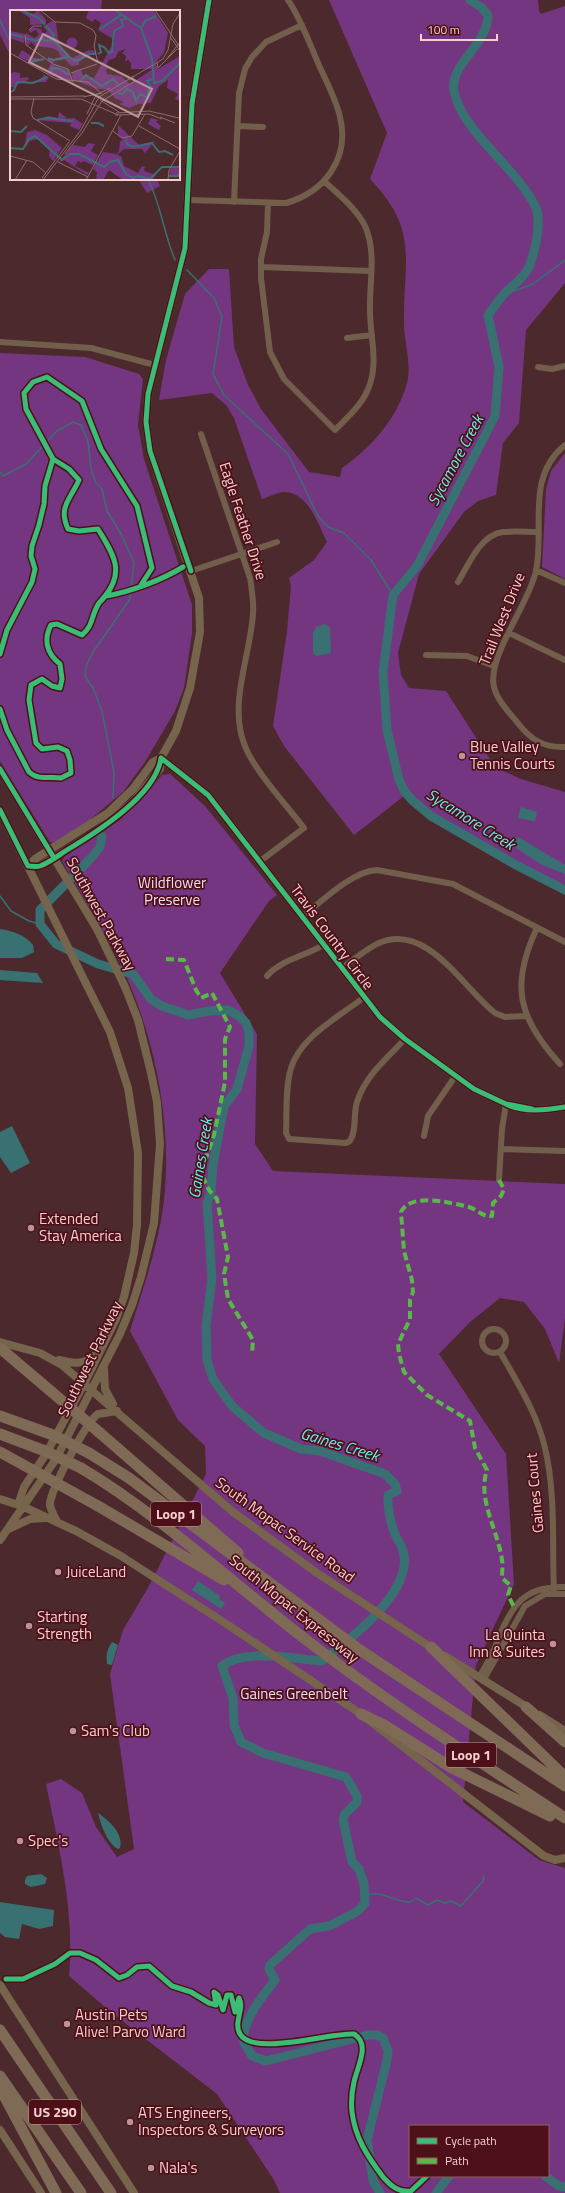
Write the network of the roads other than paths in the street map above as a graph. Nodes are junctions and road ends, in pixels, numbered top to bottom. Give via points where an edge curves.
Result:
1 (209, 0) edge
2 (288, 0) edge
3 (302, 25) junction
4 (238, 126) junction
5 (263, 127) dead end
6 (324, 181) junction
7 (188, 200) junction
8 (234, 202) junction
9 (268, 203) junction
10 (261, 267) junction
11 (371, 271) junction
12 (372, 335) junction
13 (347, 338) dead end
14 (0, 342) edge
15 (155, 366) junction
16 (565, 366) edge
17 (538, 367) dead end
18 (201, 434) dead end
19 (565, 445) edge
20 (538, 532) junction
21 (277, 542) dead end
22 (242, 554) junction
23 (536, 570) junction
24 (191, 571) junction
25 (458, 582) dead end
26 (565, 583) edge
27 (509, 633) junction
28 (426, 655) dead end
29 (565, 660) edge
30 (494, 666) junction
31 (565, 747) edge
32 (161, 758) junction
33 (0, 770) edge
34 (0, 810) edge
35 (49, 850) junction
36 (54, 858) junction
37 (259, 862) junction
38 (28, 866) junction
39 (302, 917) junction
40 (537, 928) junction
41 (565, 942) edge
42 (323, 945) junction
43 (341, 969) junction
44 (267, 976) dead end
45 (364, 998) junction
46 (527, 1016) junction
47 (405, 1039) junction
48 (560, 1064) dead end
49 (456, 1075) junction
50 (506, 1104) junction
51 (565, 1106) edge
52 (424, 1136) dead end
53 (501, 1149) junction
54 (565, 1151) edge
55 (499, 1180) dead end
56 (0, 1342) edge
57 (0, 1348) edge
58 (99, 1351) junction
59 (500, 1352) junction
60 (50, 1358) junction
61 (105, 1365) junction
62 (85, 1382) junction
63 (92, 1389) junction
64 (117, 1411) junction
65 (0, 1416) edge
66 (0, 1434) edge
67 (0, 1452) edge
68 (0, 1499) edge
69 (20, 1502) junction
70 (48, 1518) junction
71 (57, 1522) junction
72 (7, 1530) junction
73 (0, 1540) edge
74 (262, 1577) junction
75 (565, 1587) edge
76 (554, 1590) junction
77 (246, 1592) junction
78 (565, 1594) edge
79 (431, 1647) junction
80 (481, 1679) junction
81 (526, 1707) junction
82 (361, 1714) junction
83 (565, 1731) edge
84 (565, 1742) edge
85 (565, 1777) edge
86 (565, 1786) edge
87 (565, 1818) edge
88 (565, 1823) edge
89 (565, 1858) edge
90 (0, 1986) edge
91 (0, 2030) edge
92 (0, 2076) edge
93 (0, 2088) edge
94 (0, 2130) edge
95 (41, 2193) edge
96 (56, 2193) edge
97 (81, 2193) edge
98 (111, 2193) edge
99 (134, 2193) edge

1 - 7 main road via 192,104
2 - 3 street
3 - 4 street via 273,38 252,57 241,81
3 - 6 street via 338,108 342,125 339,158
4 - 5 street
4 - 8 street
6 - 9 street via 310,193 294,201
6 - 11 street via 362,220 371,242
7 - 8 street
7 - 15 main road via 183,261
8 - 9 street
9 - 10 street via 267,232
10 - 11 street
10 - 12 street via 268,343 276,366 289,385 335,430 360,403 370,385 374,364
11 - 12 street
12 - 13 street
14 - 15 street via 91,348
15 - 24 main road via 147,401 149,444
16 - 17 street via 552,369
18 - 22 street, Eagle Feather Drive
19 - 20 street, Trail West Drive via 549,463 541,481
20 - 23 street, Trail West Drive
20 - 25 street via 502,532 490,536 480,546
21 - 22 street
22 - 24 street
22 - 37 street, Eagle Feather Drive via 254,599 239,709 239,727 252,760 304,828
23 - 26 street
23 - 27 street, Trail West Drive via 527,598
24 - 32 main road via 199,598 200,632 193,675 176,731
27 - 29 street
27 - 30 street, Trail West Drive
28 - 30 street via 467,656
30 - 31 street, Trail West Drive via 492,679 497,697 523,731 544,746
32 - 35 main road via 154,762 133,789 108,812
32 - 36 main road via 160,769 134,802 96,832
32 - 37 main road, Travis Country Circle via 208,795
33 - 35 main road, Southwest Parkway
34 - 38 main road, Southwest Parkway
35 - 36 main road, Southwest Parkway
35 - 38 main road
36 - 38 main road via 40,866
36 - 61 main road, Southwest Parkway via 115,964 125,987 145,1046 156,1102 160,1144 154,1223 141,1277 120,1334
37 - 39 main road, Travis Country Circle
38 - 58 main road, Southwest Parkway via 99,1006 120,1059 130,1095 138,1153 137,1226 129,1277 116,1318
39 - 40 street via 355,877 366,871 377,870 453,884
39 - 42 main road, Travis Country Circle
40 - 41 street
40 - 46 street via 525,954 522,973 521,992
42 - 43 main road, Travis Country Circle
42 - 44 street via 278,966
43 - 45 main road, Travis Country Circle
43 - 46 street via 383,941 413,941 433,952 495,1013 505,1017
45 - 47 main road, Travis Country Circle via 380,1017
45 - 47 street via 312,1037 294,1060 289,1083 286,1133 289,1139 350,1141 353,1135 355,1109 362,1090 375,1071
46 - 48 street via 539,1040
47 - 49 main road, Travis Country Circle
49 - 50 main road, Travis Country Circle via 483,1094
49 - 52 street via 428,1116
50 - 51 main road, Travis Country Circle via 532,1109
50 - 53 street
53 - 54 street
53 - 55 street
56 - 60 main road, South Mopac Service Road via 28,1348
57 - 74 highway, bridge via 231,1546
58 - 60 main road via 80,1363
58 - 62 main road, Southwest Parkway
59 - 59 street via 506,1342 505,1335 498,1329 490,1329 482,1339 483,1347 493,1353
59 - 76 street, Gaines Court via 529,1404 545,1448 550,1489
60 - 62 main road, South Mopac Service Road
61 - 63 main road, Southwest Parkway
61 - 64 main road via 105,1389
62 - 63 main road, South Mopac Service Road
62 - 69 main road, Southwest Parkway via 46,1454 24,1487
63 - 64 main road, South Mopac Service Road
63 - 69 main road, Southwest Parkway via 56,1459
64 - 71 main road via 98,1414 85,1429 53,1491 50,1506
64 - 79 main road, South Mopac Service Road via 233,1512 317,1573
65 - 74 highway, South Mopac Expressway / Loop 1, bridge via 41,1430 89,1453 129,1478
66 - 77 highway, South Mopac Expressway / Loop 1, bridge via 81,1468 142,1509
67 - 77 highway, bridge
68 - 69 main road
69 - 70 main road
69 - 72 main road, Southwest Parkway
70 - 71 main road
70 - 72 main road via 30,1519
71 - 82 main road via 121,1556
72 - 73 main road, Southwest Parkway
74 - 86 highway, South Mopac Expressway / Loop 1 via 393,1672
75 - 76 street
76 - 78 street
76 - 80 street via 542,1588 519,1601 509,1615 500,1644
77 - 87 highway, South Mopac Expressway / Loop 1 via 377,1692
79 - 80 main road, South Mopac Service Road
79 - 85 highway
80 - 81 main road, South Mopac Service Road
81 - 83 main road, South Mopac Service Road
81 - 84 highway
82 - 88 highway via 384,1725 452,1768
82 - 89 main road via 544,1856 555,1860
90 - 99 main road
91 - 98 highway, US 290
92 - 97 highway, US 290
93 - 96 highway
94 - 95 main road

